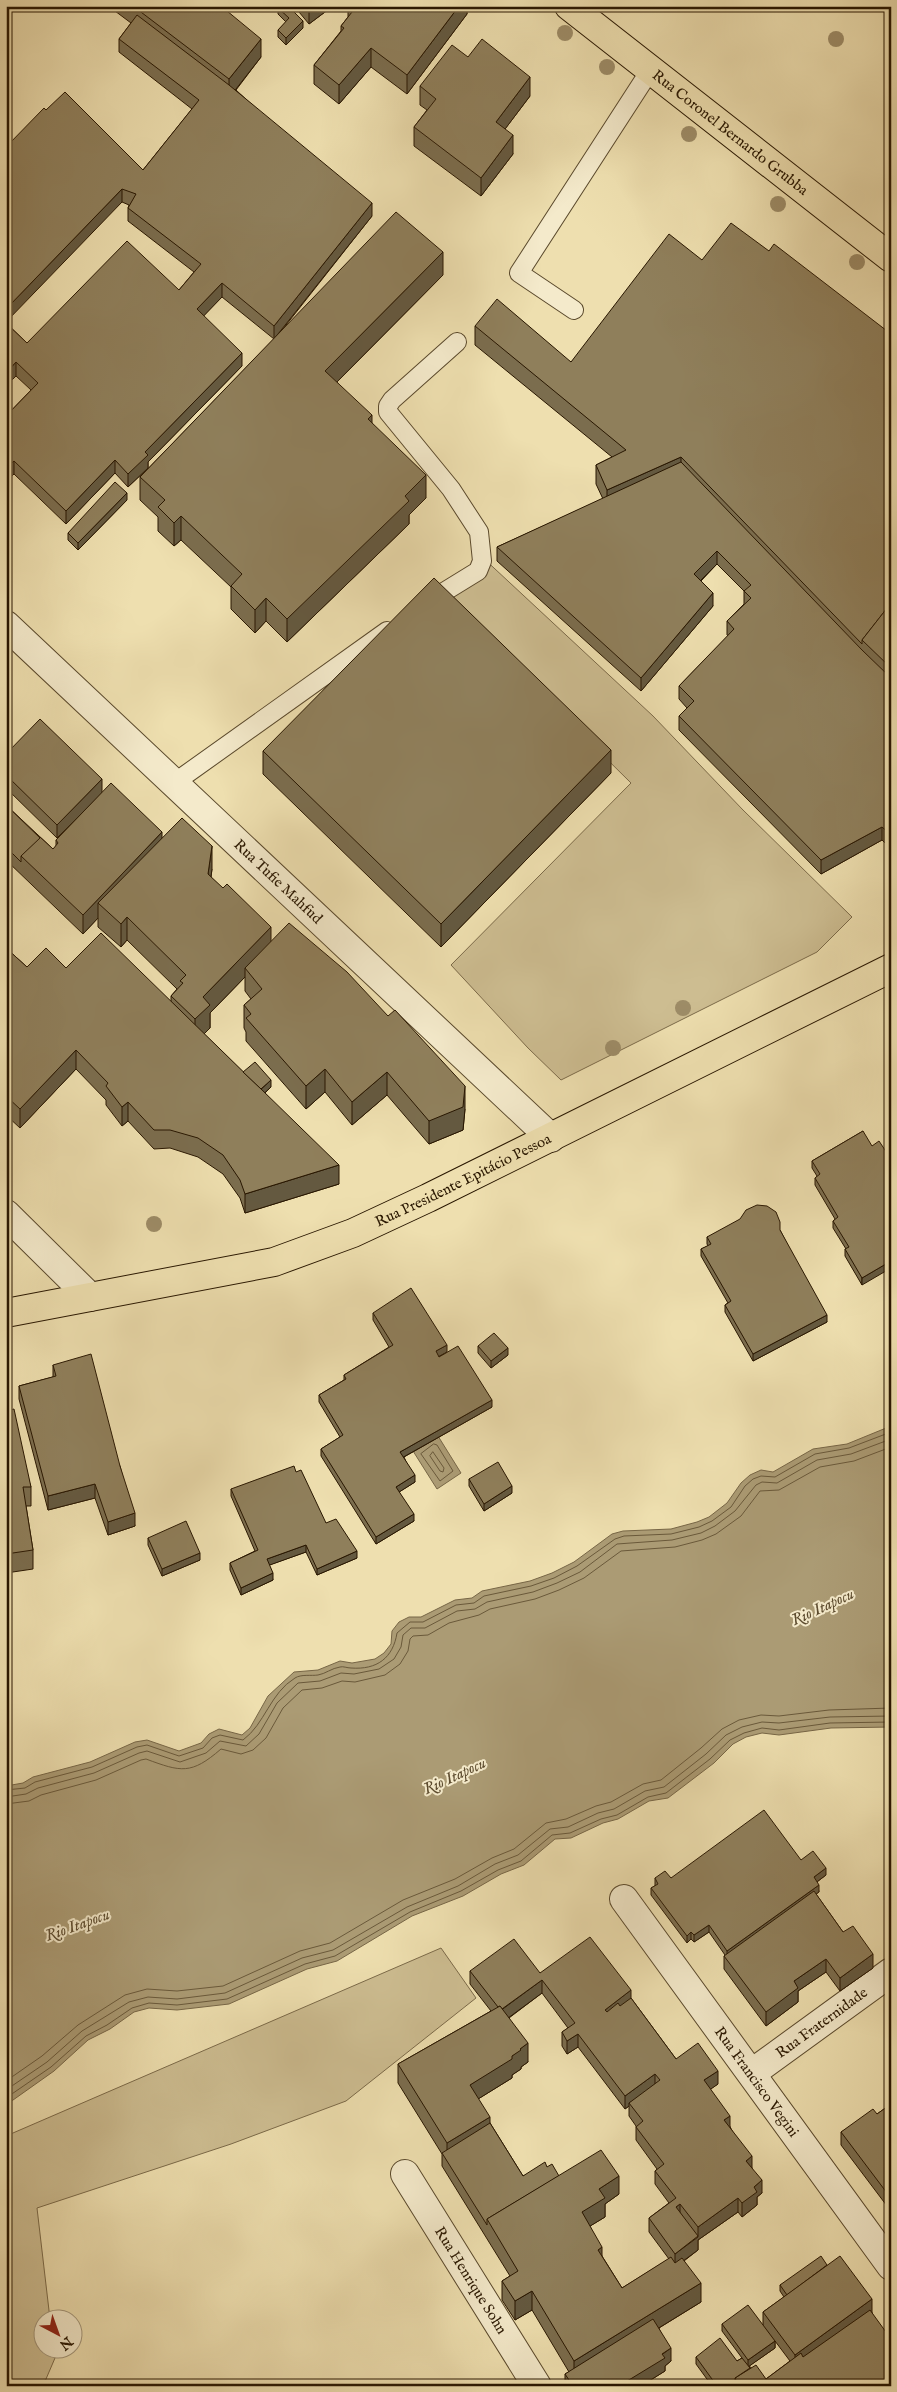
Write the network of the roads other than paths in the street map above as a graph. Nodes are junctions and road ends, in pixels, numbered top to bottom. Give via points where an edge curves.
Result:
1 (570, 6) edge
2 (650, 70) junction
3 (891, 258) edge
4 (574, 310) dead end
5 (457, 342) dead end
6 (6, 625) edge
7 (174, 783) junction
8 (891, 968) edge
9 (550, 1138) junction
10 (6, 1214) edge
11 (90, 1297) junction
12 (6, 1312) edge
13 (624, 1898) dead end
14 (891, 1972) edge
15 (752, 2073) junction
16 (405, 2174) dead end
17 (891, 2266) edge
18 (537, 2386) edge

1 - 2 highway, Rua Coronel Bernardo Grubba
2 - 3 highway, Rua Coronel Bernardo Grubba
2 - 4 lane via 518,273
5 - 7 lane via 392,400 388,412 451,489 479,532 482,561 478,571 408,616
6 - 7 street, Rua Tufie Mahfud
7 - 9 street, Rua Tufie Mahfud
8 - 9 highway, Rua Presidente Epitácio Pessoa
9 - 11 highway, Rua Presidente Epitácio Pessoa via 353,1233 274,1262
10 - 11 street
11 - 12 highway, Rua Presidente Epitácio Pessoa
13 - 15 street, Rua Francisco Vegini
14 - 15 street, Rua Fraternidade
15 - 17 street, Rua Francisco Vegini
16 - 18 street, Rua Henrique Sohn

